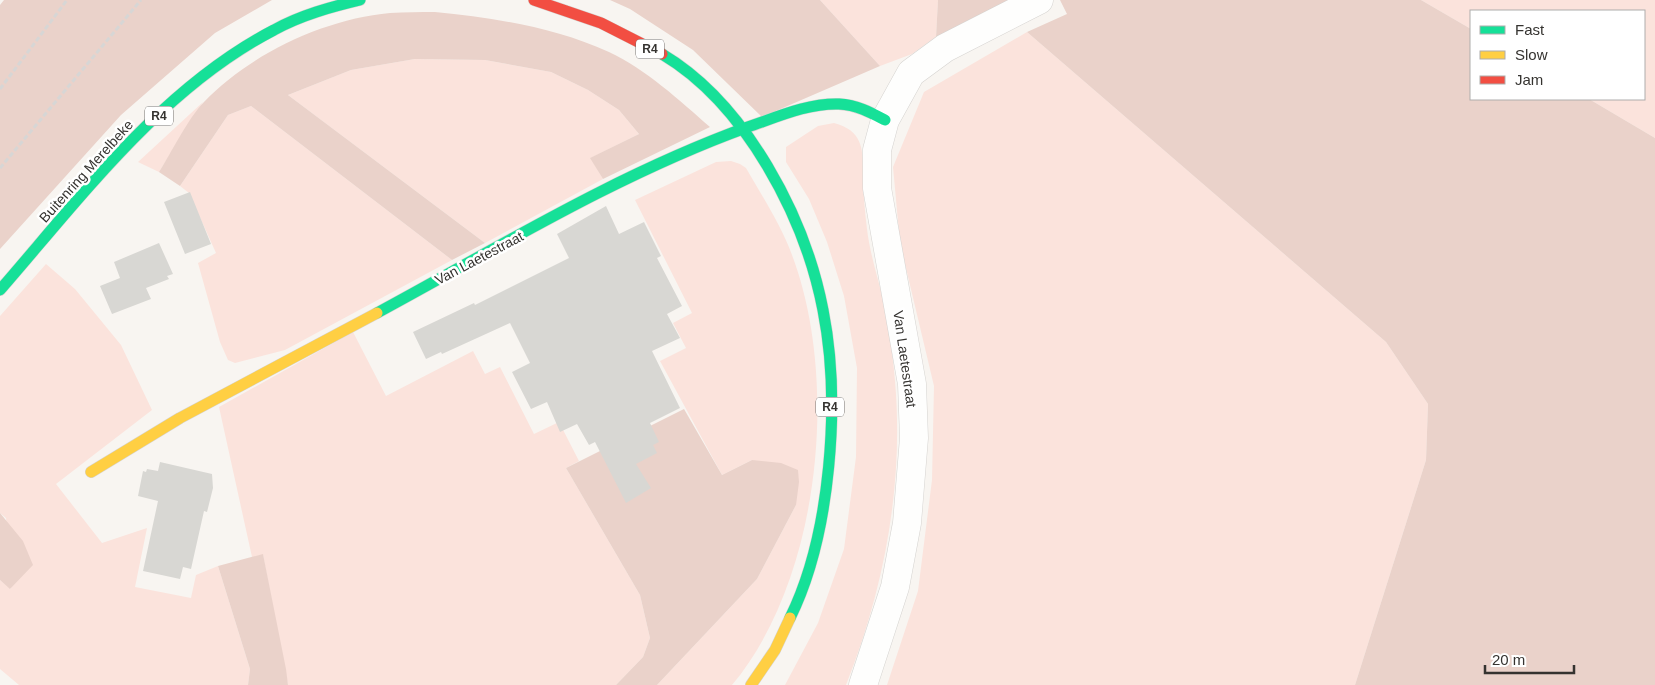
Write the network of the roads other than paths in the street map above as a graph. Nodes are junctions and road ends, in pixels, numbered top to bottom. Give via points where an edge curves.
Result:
1 (360, 0) edge
2 (534, 0) edge
3 (1040, 0) edge
4 (885, 120) junction
5 (745, 130) junction
6 (0, 290) edge
7 (91, 472) dead end
8 (751, 685) edge
9 (863, 685) edge

1 - 6 main road, Buitenring Merelbeke / R4 via 317,11 265,34 203,76 148,125
2 - 5 main road, R4 via 574,10 682,67
3 - 4 street, Van Laetestraat via 945,48 911,74
4 - 5 main road, Van Laetestraat via 863,108 839,104 803,108
4 - 9 street, Van Laetestraat via 877,150 877,188 912,384 914,438 907,523 895,587
5 - 7 main road, Van Laetestraat via 702,144 633,174 287,362 244,382
5 - 8 main road, R4 via 794,222 813,270 828,341 830,410 826,491 812,560 789,621

